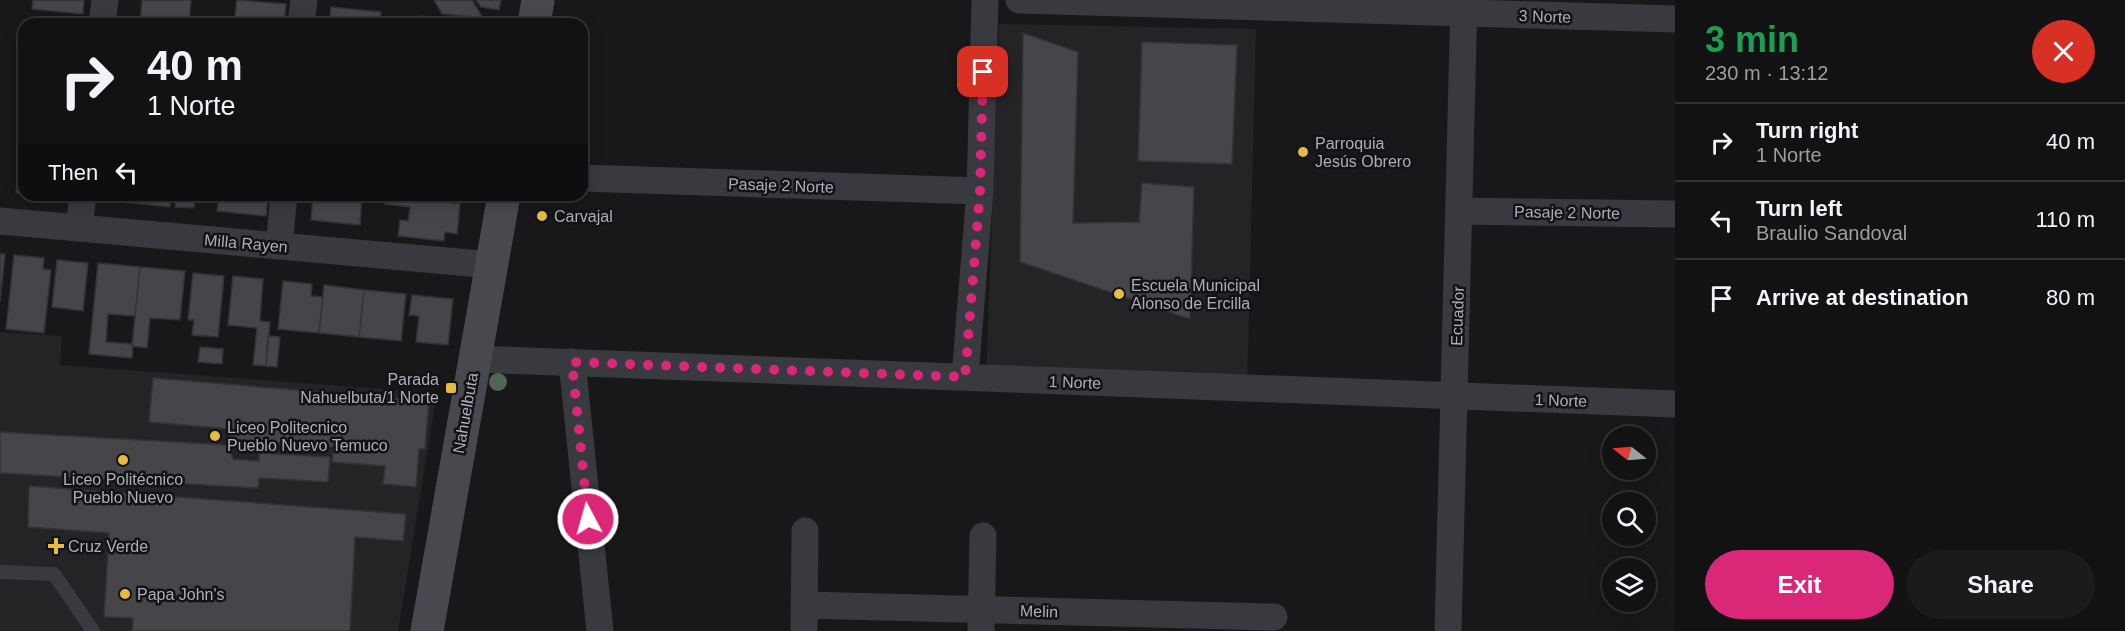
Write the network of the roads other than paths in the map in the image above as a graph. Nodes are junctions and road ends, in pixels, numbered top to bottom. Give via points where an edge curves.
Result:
1 (105, 0) edge
2 (304, 0) edge
3 (538, 0) edge
4 (984, 0) edge
5 (1019, 0) edge
6 (1464, 7) edge
7 (103, 18) edge
8 (302, 18) edge
9 (535, 18) edge
10 (1675, 20) edge
11 (588, 178) edge
12 (980, 191) junction
13 (82, 201) edge
14 (283, 201) edge
15 (503, 201) edge
16 (1460, 211) junction
17 (1675, 214) edge
18 (0, 221) edge
19 (79, 228) junction
20 (279, 246) junction
21 (492, 265) junction
22 (475, 359) junction
23 (572, 362) junction
24 (965, 377) junction
25 (1455, 396) junction
26 (1675, 404) edge
27 (804, 531) dead end
28 (983, 536) dead end
29 (0, 572) edge
30 (1274, 617) dead end
31 (804, 618) edge
32 (981, 620) edge
33 (1220, 624) edge
34 (93, 631) edge
35 (427, 631) edge
36 (600, 631) edge
37 (1448, 631) edge

1 - 7 street
2 - 8 street
3 - 9 main road
4 - 12 street
5 - 6 street, 3 Norte
6 - 10 street, 3 Norte
6 - 16 street, Ecuador
11 - 12 street, Pasaje 2 Norte
12 - 24 street
13 - 19 street
14 - 20 street
15 - 21 main road, Nahuelbuta
16 - 17 street, Pasaje 2 Norte
16 - 25 street, Ecuador
18 - 19 street, Milla Rayen
19 - 20 street, Milla Rayen
20 - 21 street, Milla Rayen
21 - 22 main road, Nahuelbuta
22 - 23 street, 1 Norte
22 - 35 main road, Nahuelbuta
23 - 24 street, 1 Norte
23 - 36 street
24 - 25 street, 1 Norte
25 - 26 street, 1 Norte
25 - 37 street, Ecuador
27 - 31 street
28 - 32 street
29 - 34 lane via 54,574
30 - 33 street, Melin
31 - 32 street, Melin
32 - 33 street, Melin

